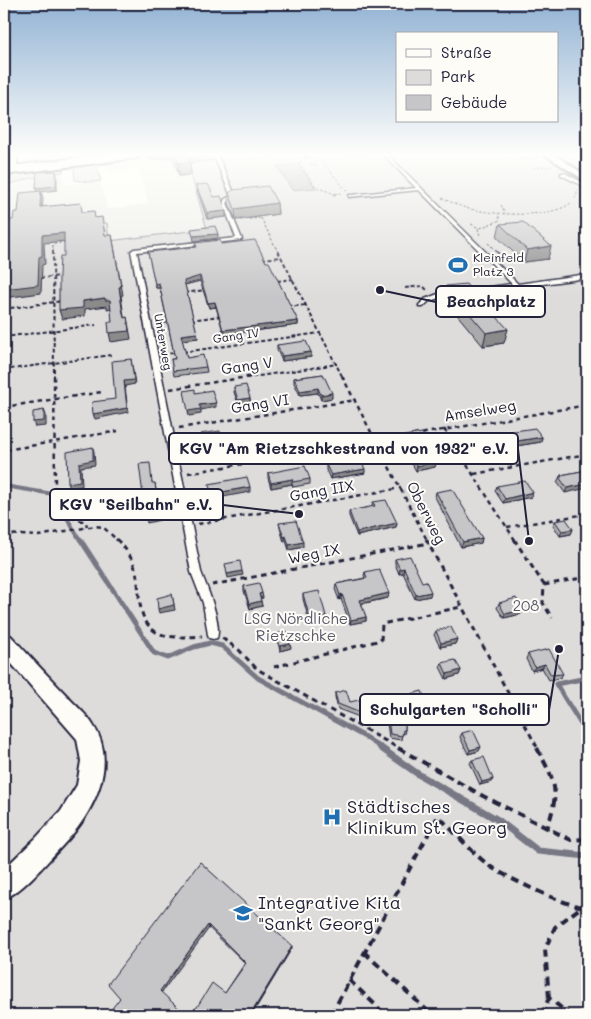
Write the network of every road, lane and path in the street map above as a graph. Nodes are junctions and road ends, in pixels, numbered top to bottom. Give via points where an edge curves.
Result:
1 (226, 202) edge
2 (432, 202) edge
3 (451, 202) edge
4 (572, 202) edge
5 (501, 205) dead end
6 (257, 211) edge
7 (498, 214) junction
8 (504, 214) junction
9 (261, 218) junction
10 (231, 221) junction
11 (471, 224) dead end
12 (479, 228) junction
13 (67, 235) edge
14 (481, 236) dead end
15 (487, 242) dead end
16 (282, 257) junction
17 (262, 259) edge
18 (510, 264) dead end
19 (63, 276) edge
20 (587, 276) edge
21 (54, 277) junction
22 (34, 279) edge
23 (293, 280) junction
24 (274, 282) edge
25 (516, 285) junction
26 (405, 288) dead end
27 (209, 290) edge
28 (181, 293) edge
29 (438, 296) junction
30 (64, 301) edge
31 (54, 302) junction
32 (306, 305) junction
33 (421, 306) dead end
34 (286, 308) edge
35 (4, 309) edge
36 (227, 315) edge
37 (188, 320) edge
38 (178, 322) edge
39 (96, 325) dead end
40 (148, 325) junction
41 (54, 331) junction
42 (320, 333) junction
43 (4, 337) edge
44 (111, 355) dead end
45 (154, 356) junction
46 (54, 363) junction
47 (337, 364) junction
48 (4, 370) edge
49 (160, 390) junction
50 (102, 392) dead end
51 (54, 400) junction
52 (356, 400) junction
53 (587, 405) edge
54 (4, 407) edge
55 (167, 429) junction
56 (444, 429) junction
57 (118, 431) dead end
58 (54, 441) junction
59 (377, 441) junction
60 (6, 450) dead end
61 (587, 454) edge
62 (474, 474) junction
63 (176, 475) junction
64 (401, 488) junction
65 (587, 514) edge
66 (187, 526) junction
67 (86, 527) junction
68 (508, 527) junction
69 (4, 534) edge
70 (429, 543) junction
71 (587, 577) edge
72 (544, 585) junction
73 (203, 587) junction
74 (461, 607) junction
75 (552, 618) dead end
76 (213, 635) junction
77 (4, 642) edge
78 (274, 667) dead end
79 (547, 828) junction
80 (587, 839) edge
81 (4, 886) edge
82 (580, 908) junction
83 (587, 908) edge
84 (364, 952) junction
85 (349, 980) junction
86 (549, 998) junction
87 (331, 1015) edge
88 (386, 1015) edge
89 (432, 1015) edge
90 (541, 1015) edge
91 (570, 1015) edge

1 - 10 lane, Unterweg
2 - 25 lane
3 - 7 path
4 - 8 path via 546,212
5 - 8 path
6 - 9 path, Oberweg
7 - 8 path
7 - 12 path via 500,220
9 - 10 path
9 - 16 path, Oberweg
10 - 40 lane, Unterweg via 239,239 134,251
11 - 12 path
12 - 14 path
13 - 21 path via 68,242 53,244
15 - 18 path
16 - 17 path
16 - 23 path, Oberweg
19 - 21 path
20 - 25 lane
21 - 22 path
21 - 31 path
23 - 24 path
23 - 32 path, Oberweg
25 - 29 lane
26 - 29 path via 423,286 430,294
27 - 28 path
29 - 33 lane
30 - 31 path
31 - 35 path
31 - 41 path
32 - 34 path
32 - 42 path, Oberweg
36 - 37 path
38 - 40 path
39 - 41 path
40 - 45 lane, Unterweg
41 - 43 path
41 - 46 path
42 - 45 path, Gang IV
42 - 47 path, Oberweg
44 - 46 path
45 - 49 lane, Unterweg
46 - 48 path
46 - 51 path
47 - 49 path, Gang V
47 - 52 path, Oberweg
49 - 55 lane, Unterweg
50 - 51 path
51 - 54 path
51 - 58 path
52 - 55 path, Gang VI
52 - 59 path, Oberweg
53 - 56 path, Amselweg
55 - 63 lane, Unterweg
56 - 59 path, Amselweg
56 - 62 path
57 - 58 path
58 - 60 path
58 - 67 path via 55,488 75,519 86,522
59 - 63 path, Amselweg
59 - 64 path, Oberweg
61 - 62 path
62 - 68 path
63 - 66 lane, Unterweg
64 - 66 path, Gang IIX
64 - 70 path, Oberweg
65 - 68 path
66 - 73 lane, Unterweg via 196,572
67 - 69 path via 38,535
67 - 76 path via 103,527 125,547 135,568 142,617 156,632 178,637
68 - 72 path
70 - 73 path, Weg IX
70 - 74 path, Oberweg
71 - 72 path
72 - 75 path via 543,603
73 - 76 lane, Unterweg
74 - 78 path via 382,624 381,640
74 - 79 path, Oberweg via 554,780 555,804
76 - 79 path via 225,638 257,669 483,796
77 - 81 street via 86,733 92,750 92,770 86,794 72,818
79 - 80 path via 571,840
82 - 83 path
82 - 84 path via 491,867 438,816
82 - 86 path via 555,926 544,949
84 - 85 path
84 - 89 path
85 - 87 path
85 - 88 path
86 - 90 path
86 - 91 path

